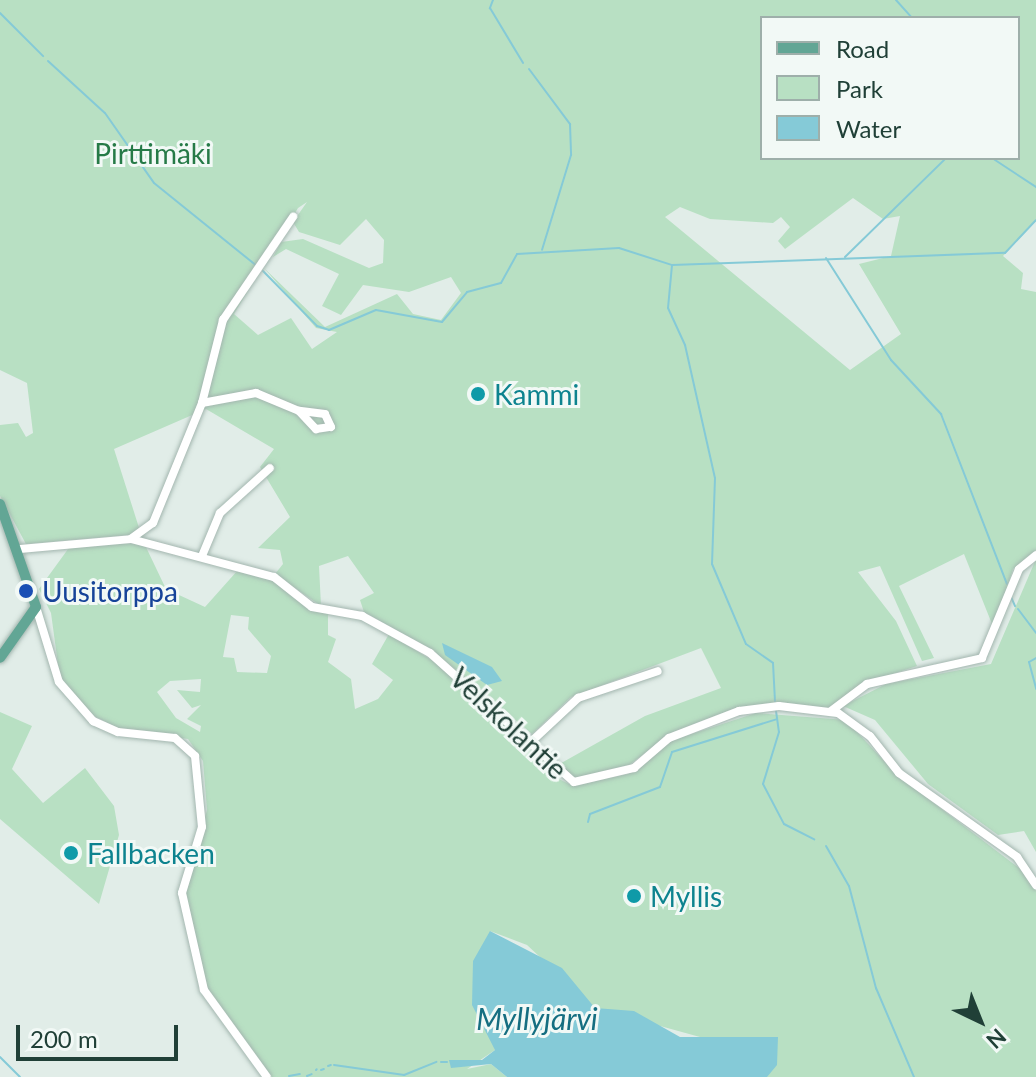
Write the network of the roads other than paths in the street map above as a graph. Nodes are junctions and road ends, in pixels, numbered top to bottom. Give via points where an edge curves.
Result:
1 (293, 217) dead end
2 (202, 403) junction
3 (299, 411) dead end
4 (270, 468) dead end
5 (0, 504) edge
6 (131, 539) junction
7 (20, 549) junction
8 (1036, 555) edge
9 (202, 556) junction
10 (36, 607) junction
11 (0, 658) edge
12 (658, 671) dead end
13 (831, 711) junction
14 (533, 740) junction
15 (1036, 885) edge
16 (267, 1077) edge

1 - 2 street via 223,320
2 - 3 street via 256,393
2 - 6 street via 153,523
4 - 9 street via 220,513
5 - 7 main road
6 - 7 street, Velskolantie
6 - 9 street, Velskolantie
7 - 10 main road
8 - 13 street via 1019,569 982,658 867,684
9 - 14 street, Velskolantie via 274,577 312,607 362,616 420,647
10 - 11 main road
10 - 16 street via 59,682 93,721 118,732 175,738 195,756 202,827 182,893 204,990
12 - 14 street via 578,698
13 - 14 street, Velskolantie via 739,711 669,738 634,768 581,783 561,777
13 - 15 street via 858,725 927,796 1017,857

